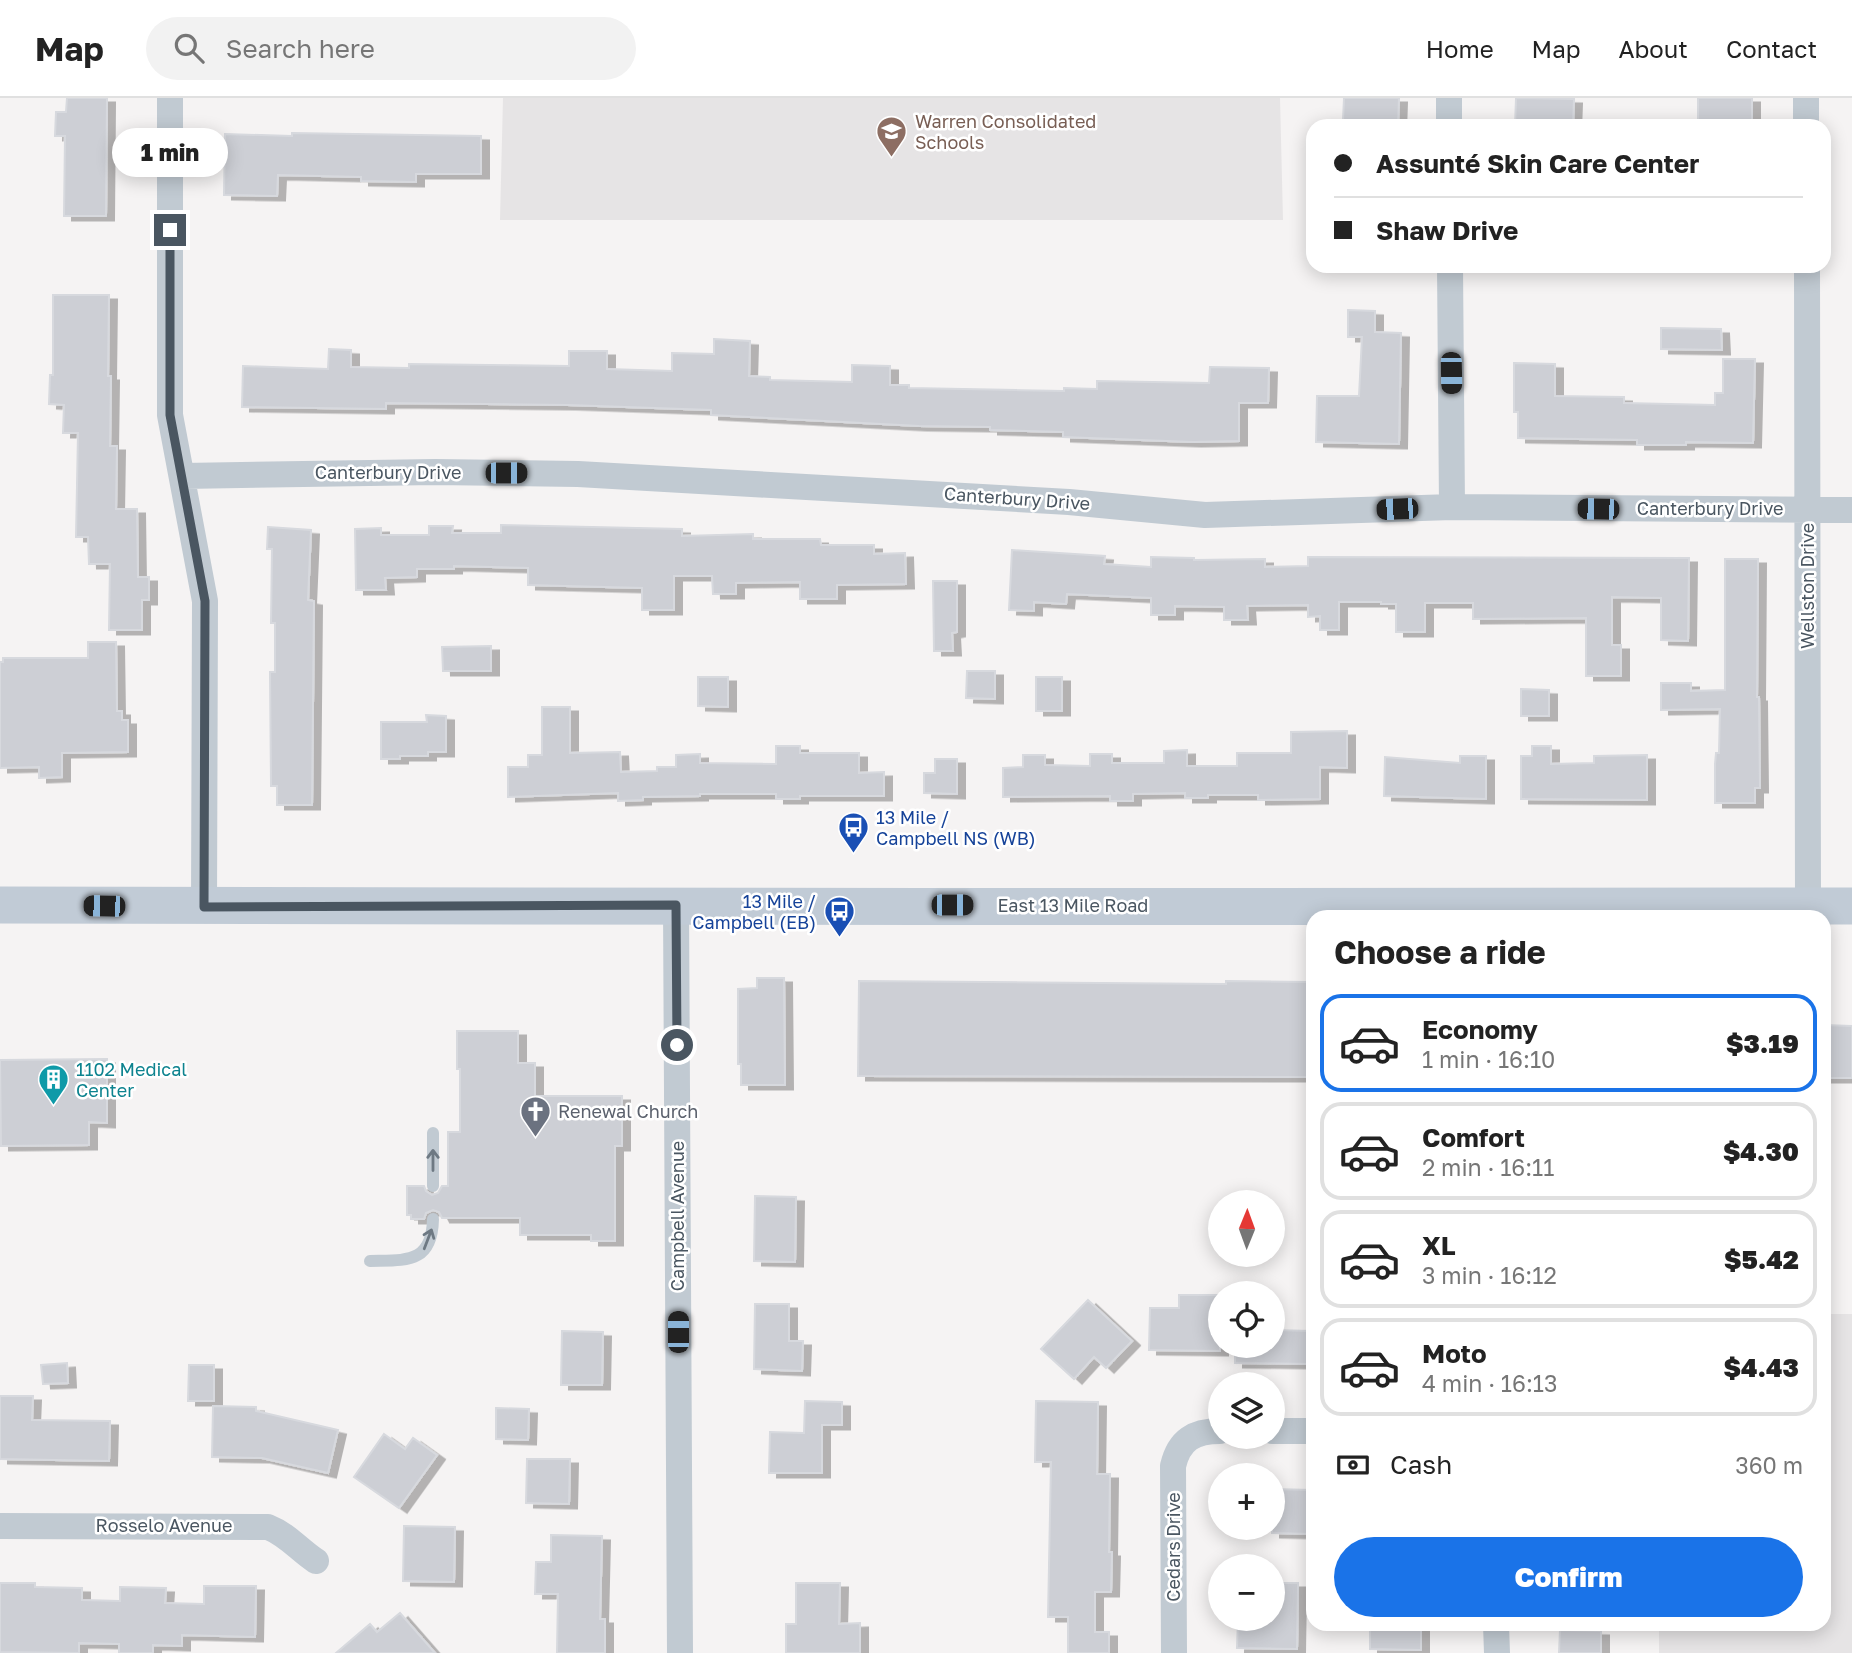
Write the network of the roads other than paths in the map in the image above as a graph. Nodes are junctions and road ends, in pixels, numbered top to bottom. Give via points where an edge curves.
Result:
1 (170, 98) edge
2 (1449, 98) edge
3 (1806, 98) edge
4 (1449, 119) edge
5 (1806, 119) edge
6 (1450, 273) edge
7 (1807, 273) edge
8 (183, 476) junction
9 (1452, 507) junction
10 (1808, 510) junction
11 (1852, 510) edge
12 (0, 905) edge
13 (676, 905) junction
14 (1808, 906) junction
15 (1852, 906) edge
16 (204, 907) junction
17 (433, 1133) dead end
18 (433, 1186) dead end
19 (433, 1219) dead end
20 (370, 1261) dead end
21 (1306, 1430) edge
22 (1208, 1431) edge
23 (1285, 1431) edge
24 (0, 1526) edge
25 (316, 1561) dead end
26 (1496, 1631) edge
27 (680, 1653) edge
28 (1174, 1653) edge
29 (1497, 1653) edge

1 - 8 street via 170,415
2 - 4 street
3 - 5 street
6 - 9 street
7 - 10 street, Wellston Drive
8 - 9 street, Canterbury Drive via 578,474 1069,502 1205,515
8 - 16 street via 205,601
9 - 10 street, Canterbury Drive
10 - 11 street, Canterbury Drive
10 - 14 street, Wellston Drive
12 - 16 main road, East 13 Mile Road
13 - 14 main road, East 13 Mile Road
13 - 16 main road, East 13 Mile Road
13 - 27 street, Campbell Avenue
14 - 15 main road, East 13 Mile Road
18 -> 17 lane
20 -> 19 lane via 416,1257 430,1241
21 - 23 street
22 - 28 street, Cedars Drive via 1183,1442 1173,1466
24 - 25 street, Rosselo Avenue via 268,1527
26 - 29 street

